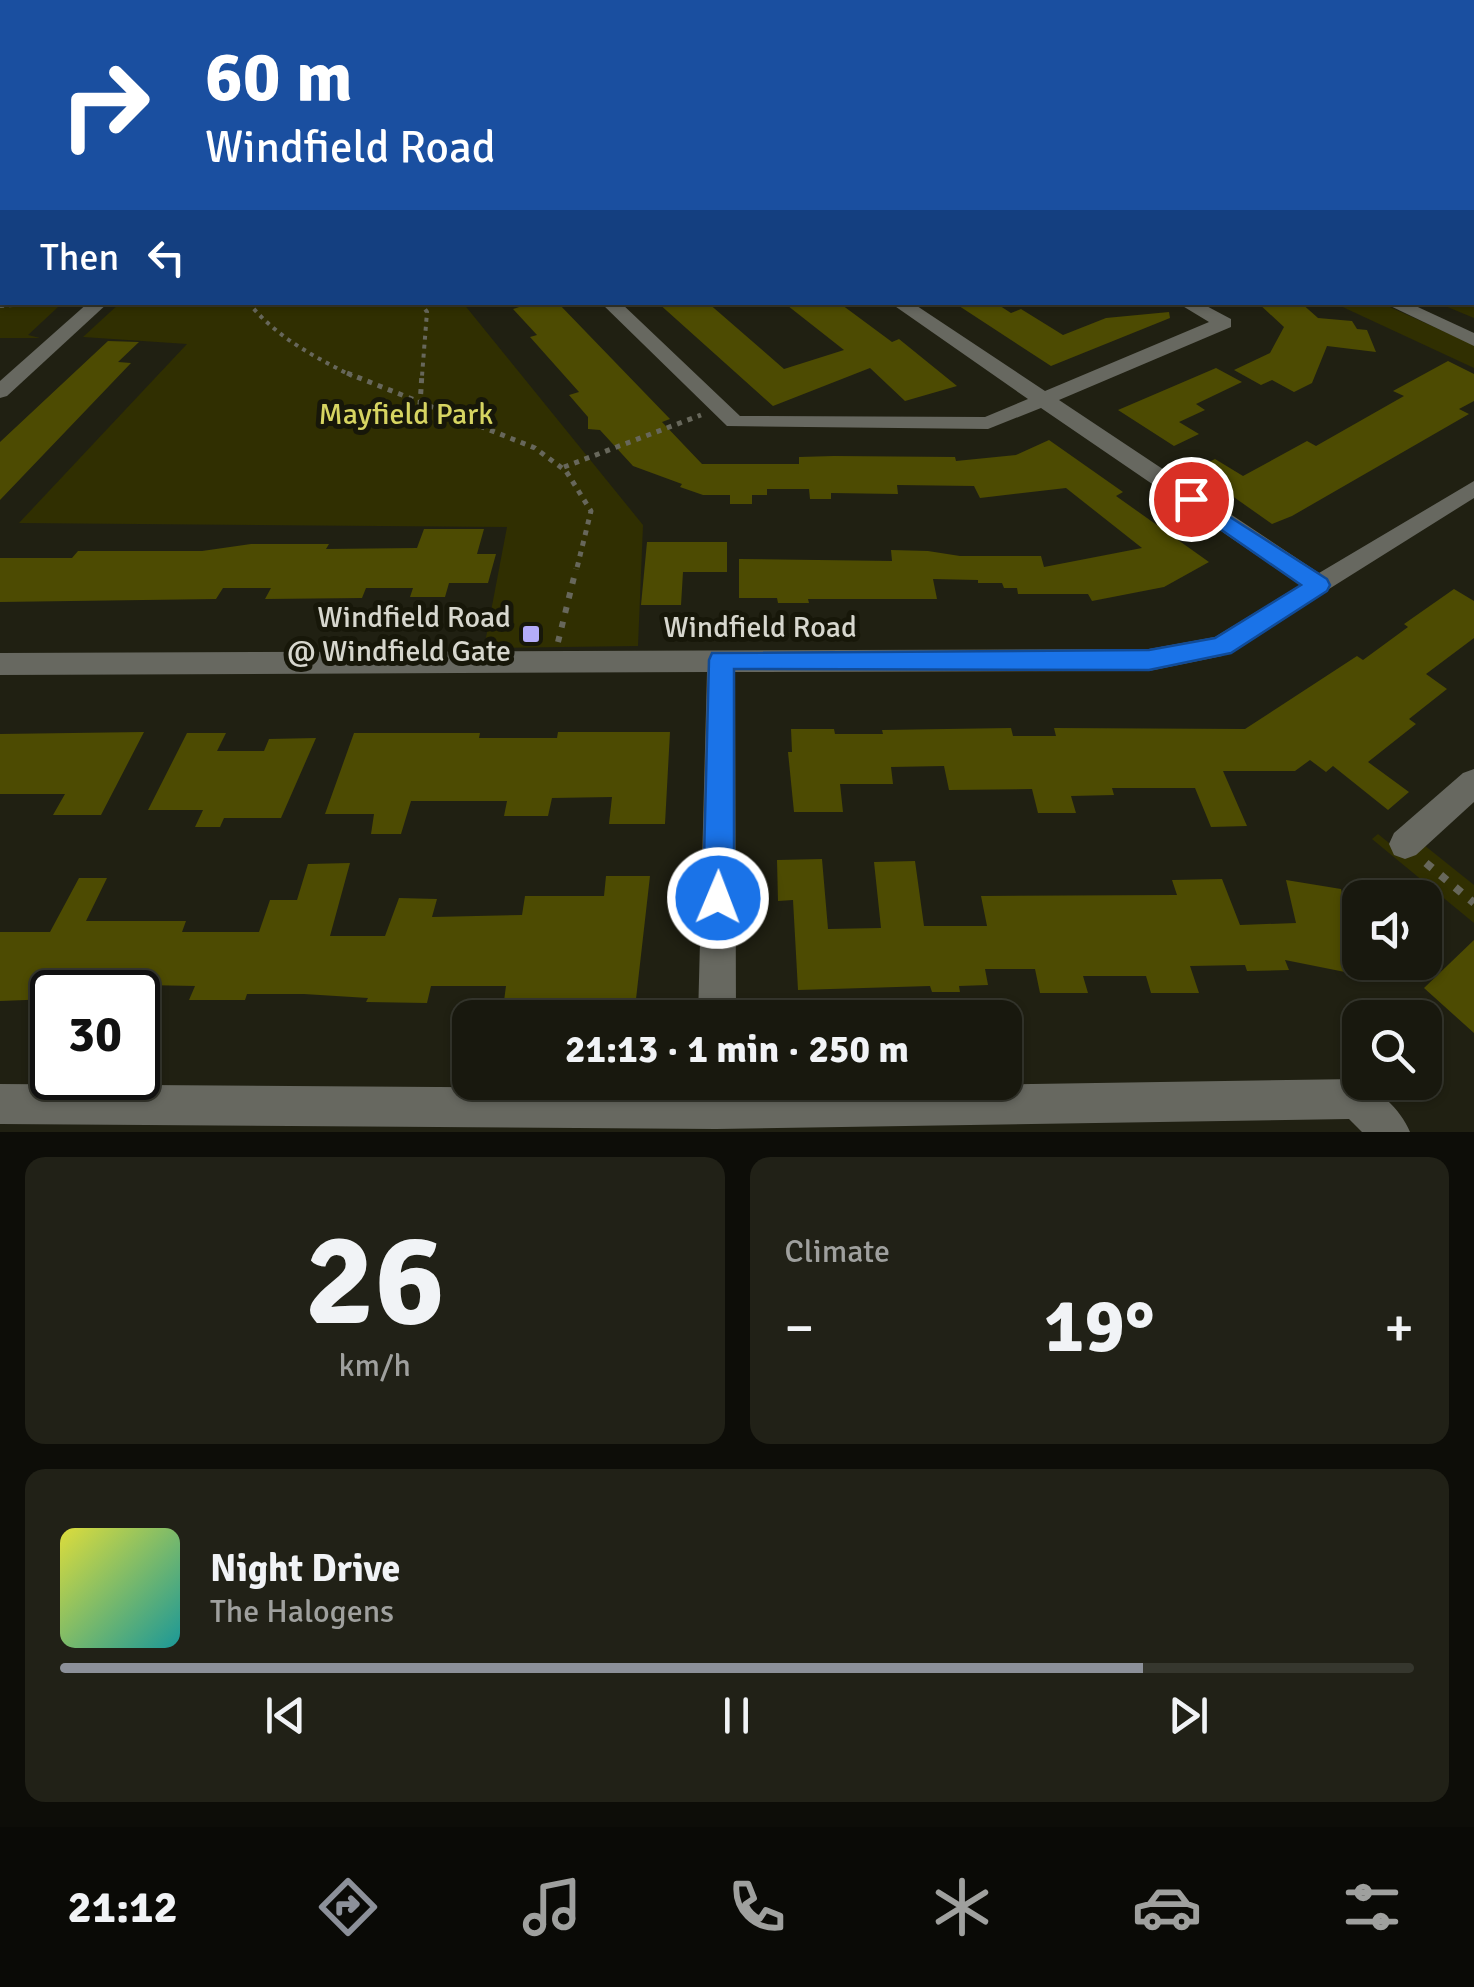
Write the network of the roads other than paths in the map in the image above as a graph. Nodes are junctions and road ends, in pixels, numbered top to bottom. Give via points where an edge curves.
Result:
1 (97, 305) edge
2 (612, 305) edge
3 (902, 305) edge
4 (1191, 305) edge
5 (1398, 305) edge
6 (1474, 340) edge
7 (0, 392) edge
8 (1043, 400) junction
9 (1474, 488) edge
10 (1319, 585) junction
11 (721, 660) junction
12 (0, 664) edge
13 (1474, 782) edge
14 (1405, 844) road end
15 (717, 1000) edge
16 (1022, 1097) edge
17 (637, 1100) edge
18 (0, 1104) edge
19 (263, 1119) edge
20 (1390, 1132) edge

1 - 7 street
2 - 8 street via 734,422 988,423
3 - 8 street
4 - 8 street via 1224,323
5 - 6 street
8 - 10 street
9 - 10 street, Windfield Road
10 - 11 street, Windfield Road via 1222,646 1184,656
11 - 12 street, Windfield Road
11 - 15 street
13 - 14 street
16 - 20 street via 1357,1099
17 - 19 street
18 - 19 street

